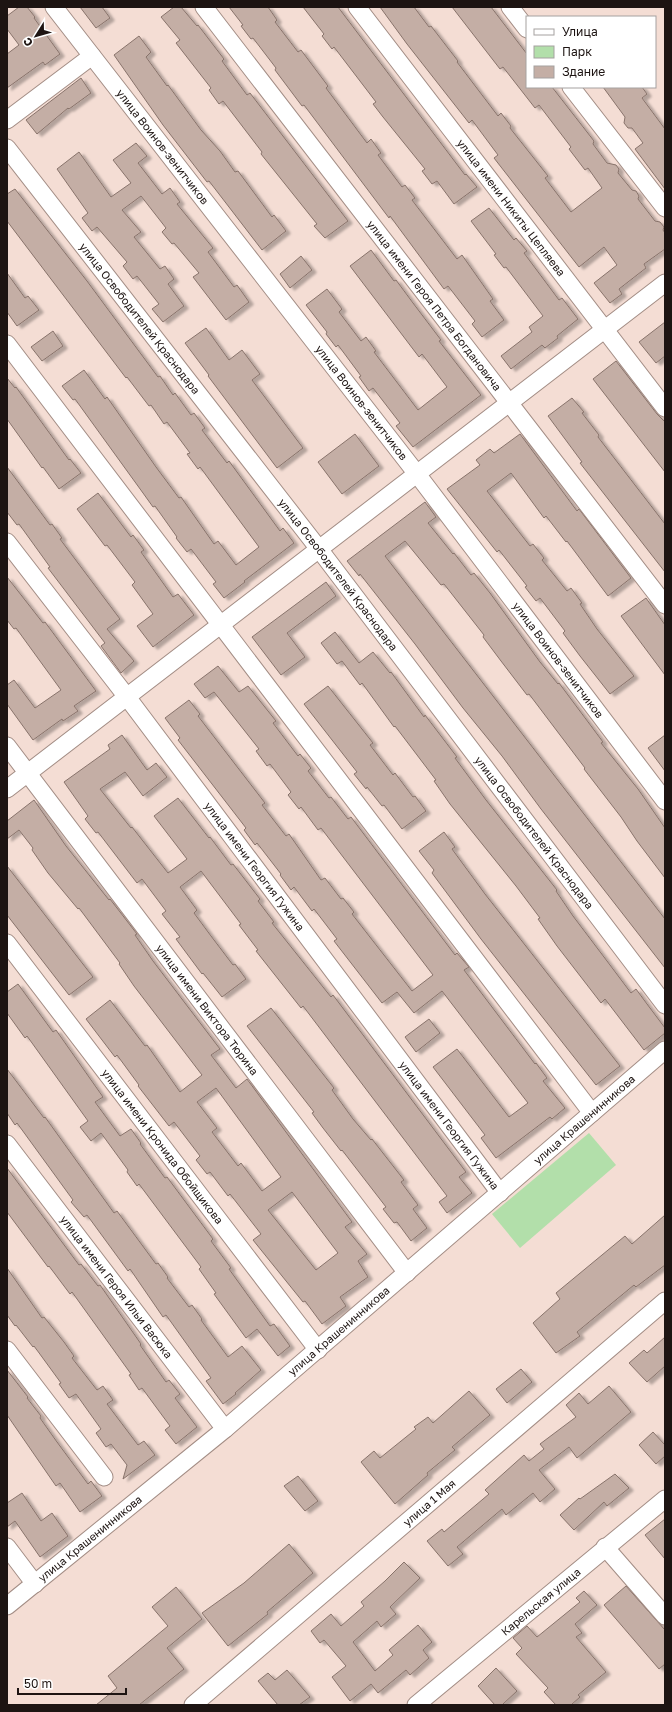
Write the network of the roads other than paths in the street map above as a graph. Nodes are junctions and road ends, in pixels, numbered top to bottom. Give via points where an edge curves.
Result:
1 (54, 7) edge
2 (204, 7) edge
3 (356, 7) edge
4 (510, 7) edge
5 (526, 28) edge
6 (92, 56) junction
7 (573, 88) edge
8 (7, 120) edge
9 (7, 148) edge
10 (665, 208) edge
11 (665, 283) edge
12 (604, 329) junction
13 (7, 344) edge
14 (510, 402) junction
15 (665, 408) edge
16 (417, 474) junction
17 (7, 542) edge
18 (319, 549) junction
19 (665, 605) edge
20 (221, 624) junction
21 (127, 697) junction
22 (7, 746) edge
23 (27, 773) junction
24 (7, 789) edge
25 (665, 801) edge
26 (7, 943) edge
27 (665, 1005) edge
28 (665, 1050) edge
29 (592, 1113) junction
30 (7, 1144) edge
31 (500, 1193) junction
32 (407, 1273) junction
33 (665, 1301) edge
34 (7, 1350) edge
35 (318, 1350) junction
36 (225, 1429) junction
37 (104, 1476) dead end
38 (665, 1499) edge
39 (7, 1547) edge
40 (605, 1547) junction
41 (35, 1584) junction
42 (7, 1606) edge
43 (665, 1616) edge
44 (193, 1705) edge
45 (416, 1705) edge

1 - 6 street, улица Воинов-зенитчиков
2 - 14 street, улица имени Героя Петра Богдановича
3 - 12 street, улица имени Никиты Цепляева
4 - 5 street
6 - 8 street
6 - 16 street, улица Воинов-зенитчиков
7 - 10 street
9 - 18 street, улица Освободителей Краснодара
11 - 12 street
12 - 14 street
12 - 15 street, улица имени Никиты Цепляева
13 - 20 street
14 - 16 street
14 - 19 street, улица имени Героя Петра Богдановича
16 - 18 street
16 - 25 street, улица Воинов-зенитчиков
17 - 21 street, улица имени Георгия Гужина
18 - 20 street
18 - 27 street, улица Освободителей Краснодара
20 - 21 street
20 - 29 street
21 - 23 street
21 - 31 street, улица имени Георгия Гужина
22 - 23 street, улица имени Виктора Тюрина
23 - 24 street
23 - 32 street, улица имени Виктора Тюрина
26 - 35 street, улица имени Кронида Обойщикова
28 - 29 street, улица Крашенинникова
29 - 31 street, улица Крашенинникова
30 - 36 street, улица имени Героя Ильи Васюка
31 - 32 street, улица Крашенинникова
32 - 35 street, улица Крашенинникова
33 - 44 street, улица 1 Мая
34 - 37 street
35 - 36 street, улица Крашенинникова
36 - 41 street, улица Крашенинникова
38 - 40 street, Карельская улица
39 - 41 street
40 - 43 street
40 - 45 street, Карельская улица
41 - 42 street, улица Крашенинникова

